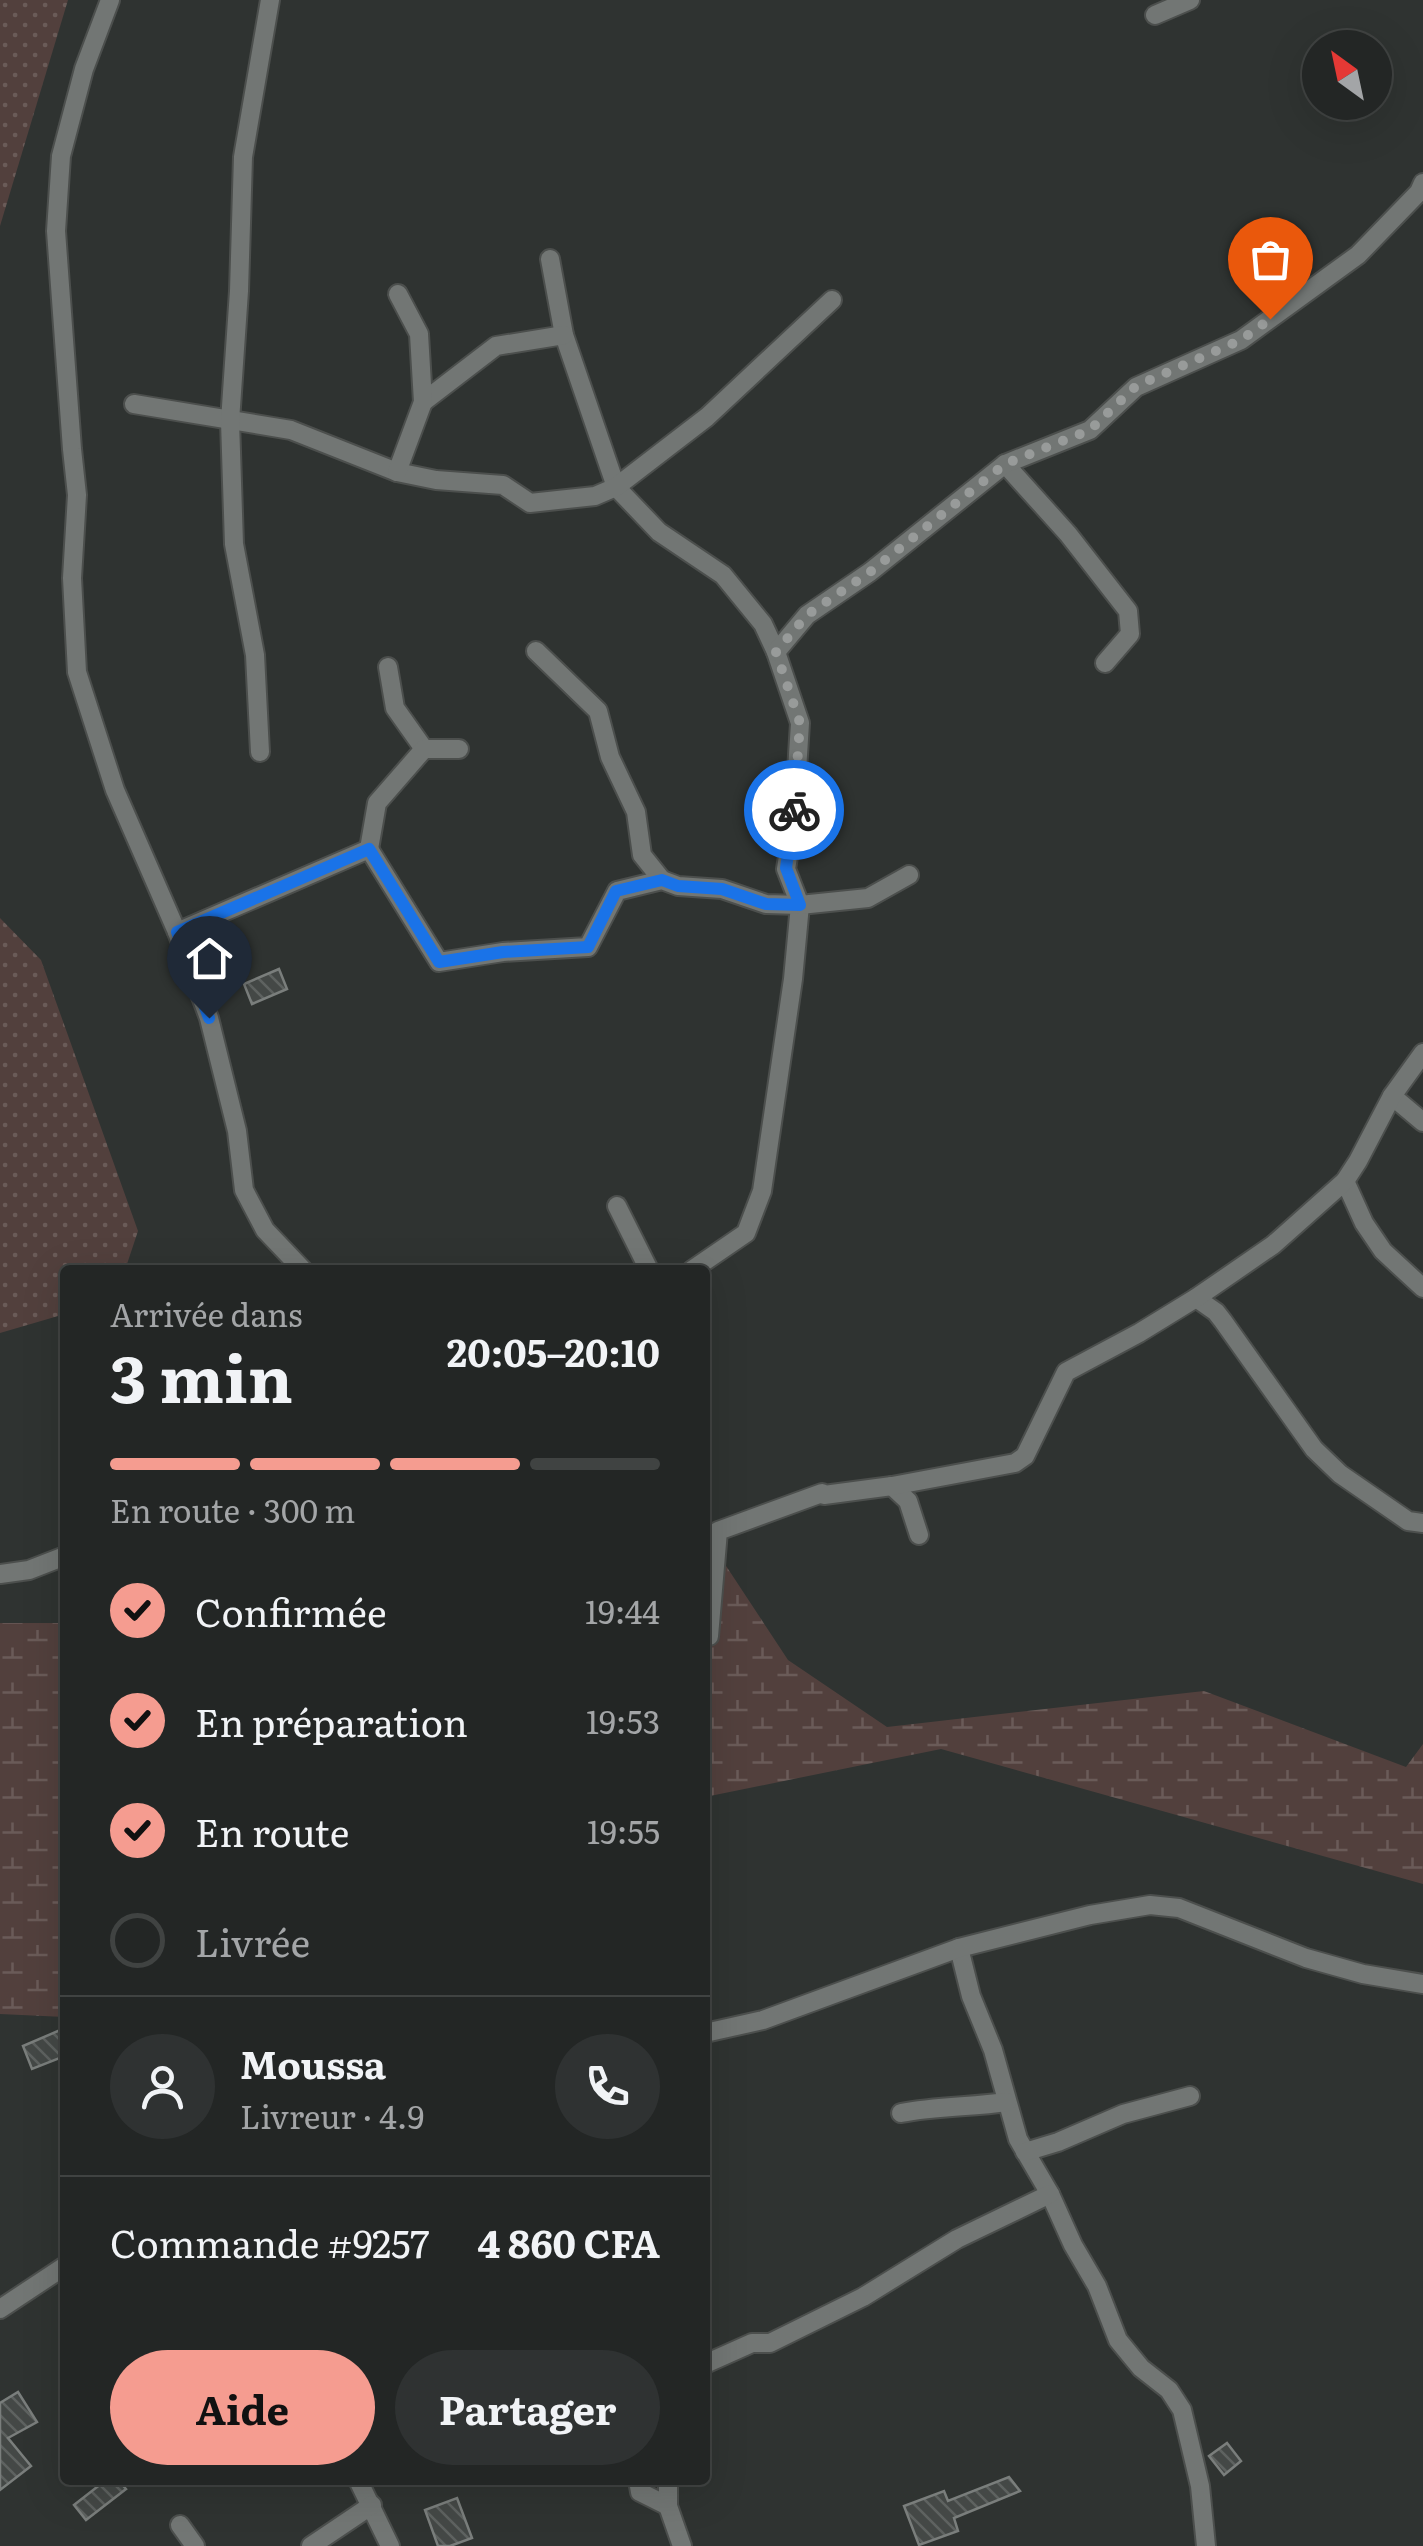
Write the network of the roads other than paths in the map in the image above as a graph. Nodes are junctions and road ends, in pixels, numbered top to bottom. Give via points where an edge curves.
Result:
1 (110, 0) edge
2 (270, 0) edge
3 (1190, 0) edge
4 (1155, 16) dead end
5 (1423, 183) edge
6 (550, 259) dead end
7 (398, 294) dead end
8 (832, 300) dead end
9 (564, 334) junction
10 (423, 402) junction
11 (134, 404) dead end
12 (230, 421) junction
13 (1005, 464) junction
14 (397, 472) junction
15 (616, 487) junction
16 (536, 651) dead end
17 (776, 652) junction
18 (1105, 663) dead end
19 (388, 667) dead end
20 (424, 749) junction
21 (458, 749) dead end
22 (260, 752) dead end
23 (369, 849) junction
24 (908, 875) dead end
25 (662, 880) junction
26 (800, 905) junction
27 (177, 932) junction
28 (1423, 1054) edge
29 (1392, 1096) junction
30 (1423, 1122) edge
31 (1345, 1181) junction
32 (617, 1206) dead end
33 (297, 1265) edge
34 (646, 1265) edge
35 (700, 1265) edge
36 (1423, 1288) edge
37 (1196, 1298) junction
38 (892, 1486) junction
39 (1423, 1524) edge
40 (919, 1535) dead end
41 (60, 1558) edge
42 (0, 1574) edge
43 (710, 1624) edge
44 (960, 1948) junction
45 (1423, 1984) edge
46 (710, 2031) edge
47 (1190, 2096) dead end
48 (1007, 2102) junction
49 (900, 2113) dead end
50 (1025, 2152) junction
51 (1050, 2194) junction
52 (60, 2269) edge
53 (0, 2309) edge
54 (710, 2362) edge
55 (361, 2485) edge
56 (639, 2485) edge
57 (668, 2485) edge
58 (371, 2505) junction
59 (668, 2506) junction
60 (180, 2525) dead end
61 (195, 2546) edge
62 (311, 2546) edge
63 (390, 2546) edge
64 (682, 2546) edge
65 (1206, 2546) edge

1 - 27 street via 62,156 56,231 78,495 72,578 77,672 115,790
2 - 12 street via 244,157
3 - 4 street
5 - 13 street via 1358,256 1241,340 1136,386 1090,430
6 - 9 street
7 - 10 street via 418,334
8 - 15 street via 707,417
9 - 10 street via 496,346
9 - 15 street
10 - 14 street
11 - 12 street
12 - 14 street via 291,430
12 - 22 street via 234,544 254,655
13 - 17 street via 807,615
13 - 18 street via 1128,611 1130,634
14 - 15 street via 503,485 530,503 595,496
15 - 17 street via 659,532 722,575 763,624
16 - 25 street via 598,711 636,812 642,855
17 - 26 street via 800,723 786,868
19 - 20 street via 395,708
20 - 21 street
20 - 23 street via 377,803
23 - 25 street via 439,962 588,947 616,891
23 - 27 street
24 - 26 street via 868,898
25 - 26 street via 766,904
26 - 35 street via 762,1191 746,1234
27 - 33 street via 209,1018 244,1190 265,1230
28 - 29 street
29 - 30 street
29 - 31 street
31 - 36 street via 1383,1250
31 - 37 street via 1273,1245
32 - 34 street
37 - 38 street via 1066,1372 1016,1463
37 - 39 street via 1223,1321 1314,1450 1408,1521
38 - 40 street via 908,1502
38 - 43 street via 822,1493 718,1532
41 - 42 street
44 - 45 street via 1150,1905 1179,1908 1306,1958
44 - 46 street via 763,2020
44 - 48 street
47 - 50 street
48 - 49 street
48 - 50 street
50 - 51 street
51 - 54 street via 847,2305
51 - 65 street via 1118,2340 1182,2410
52 - 53 street
55 - 58 street
56 - 59 street
57 - 59 street
58 - 62 street
58 - 63 street
59 - 64 street
60 - 61 street

